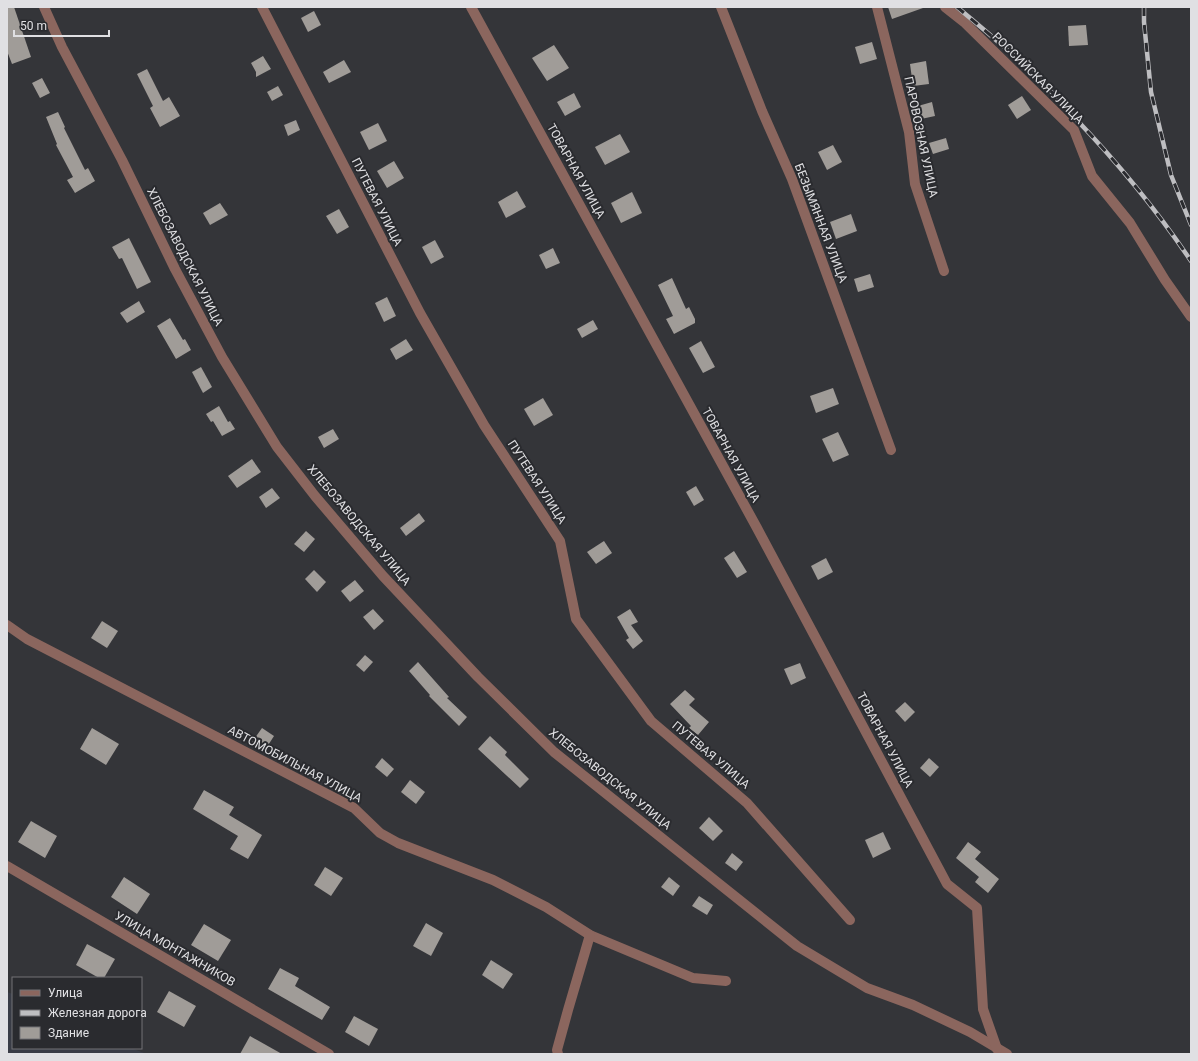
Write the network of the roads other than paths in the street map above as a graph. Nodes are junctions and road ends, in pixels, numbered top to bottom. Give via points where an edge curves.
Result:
1 (44, 7) edge
2 (262, 7) edge
3 (471, 7) edge
4 (721, 7) edge
5 (877, 7) edge
6 (945, 7) edge
7 (944, 271) dead end
8 (1191, 317) edge
9 (891, 450) dead end
10 (7, 625) edge
11 (7, 866) edge
12 (850, 920) dead end
13 (590, 935) junction
14 (726, 981) dead end
15 (998, 1050) edge
16 (329, 1054) edge
17 (558, 1054) edge
18 (1007, 1054) edge

1 - 15 street, ХЛЕБОЗАВОДСКАЯ УЛИЦА via 62,47 222,357 277,446 315,496 383,576 478,677 554,752 797,946 867,988 913,1005 970,1032
2 - 12 street, ПУТЕВАЯ УЛИЦА via 420,313 484,425 560,541 576,619 651,721 747,803
3 - 15 street, ТОВАРНАЯ УЛИЦА via 757,528 947,884 977,908 983,1009
4 - 9 street, БЕЗЫМЯННАЯ УЛИЦА via 792,179
5 - 7 street, ПАРОВОЗНАЯ УЛИЦА via 909,132 915,184
6 - 8 street, РОССИЙСКАЯ УЛИЦА via 964,22 1074,130 1092,176 1130,223
10 - 13 street, АВТОМОБИЛЬНАЯ УЛИЦА via 27,639 354,808 380,833 398,843 493,880 546,907
11 - 16 street, УЛИЦА МОНТАЖНИКОВ
13 - 14 street, АВТОМОБИЛЬНАЯ УЛИЦА via 693,978
13 - 17 street via 557,1050
15 - 18 street, ХЛЕБОЗАВОДСКАЯ УЛИЦА

